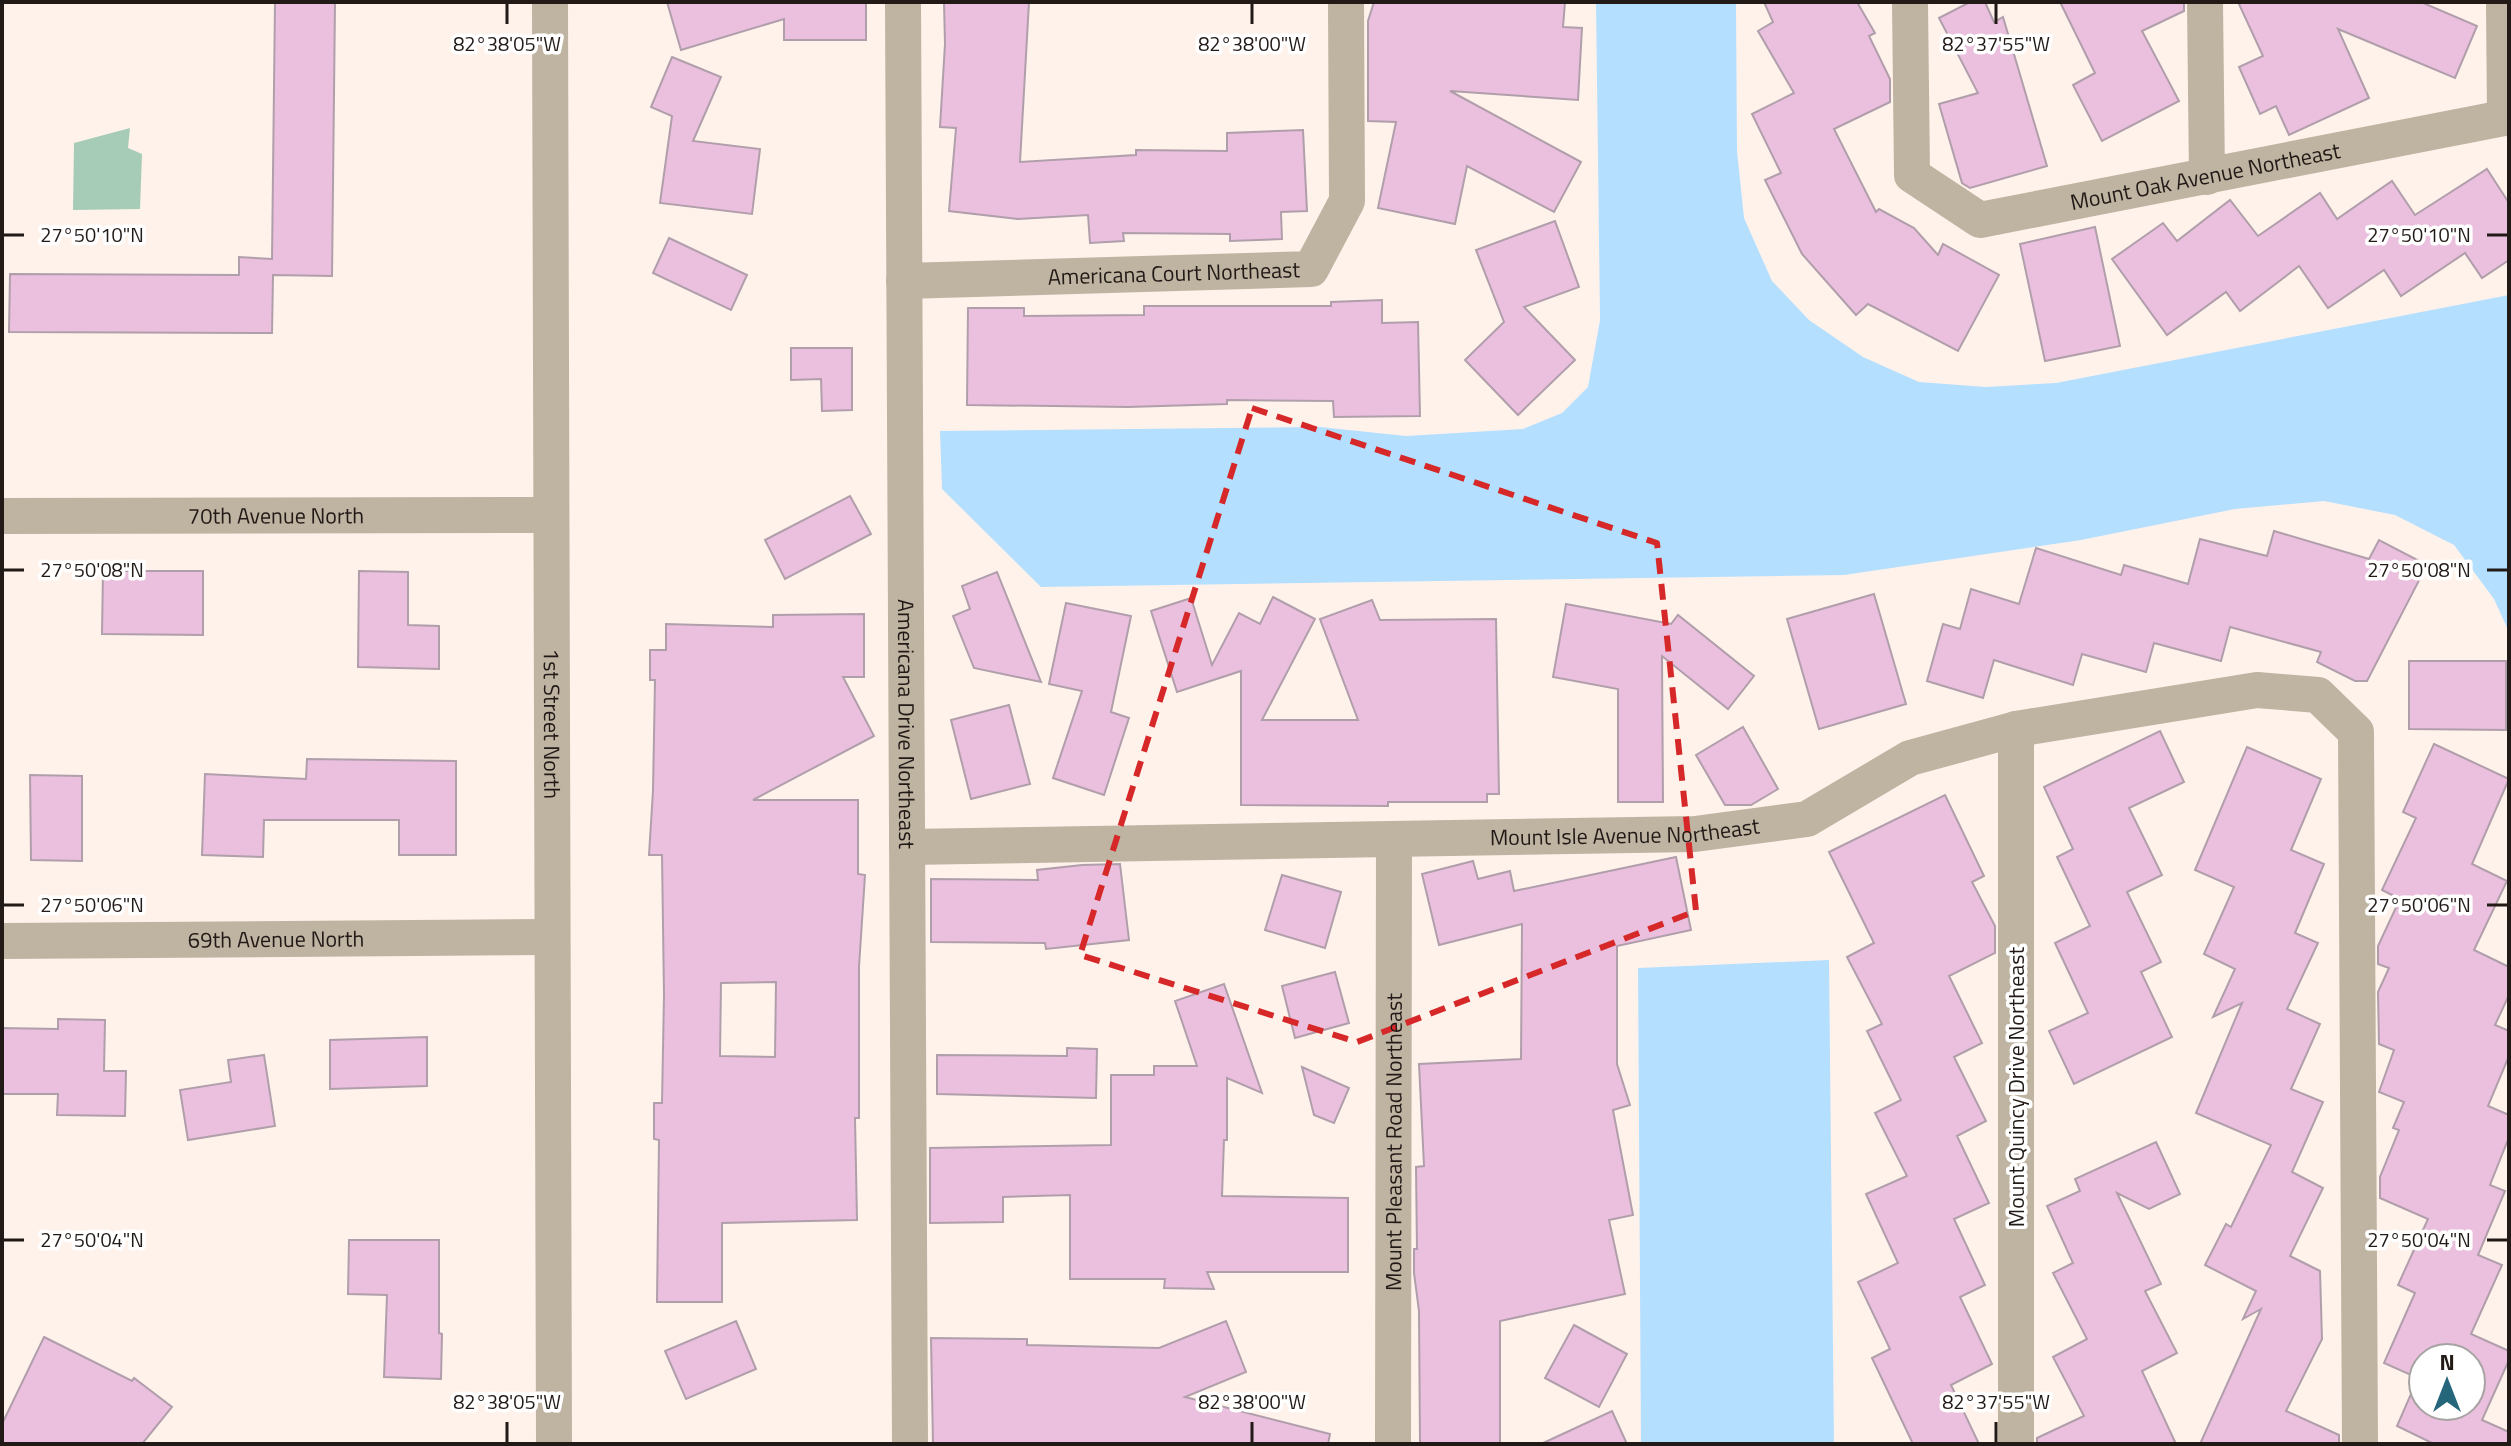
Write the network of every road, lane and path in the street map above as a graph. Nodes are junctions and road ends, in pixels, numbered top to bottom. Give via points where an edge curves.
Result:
1 (550, 2) edge
2 (903, 2) edge
3 (1346, 2) edge
4 (1910, 2) edge
5 (2205, 2) edge
6 (2504, 2) edge
7 (2507, 118) edge
8 (2207, 177) junction
9 (904, 281) junction
10 (551, 515) junction
11 (2, 516) edge
12 (2016, 729) junction
13 (1394, 840) junction
14 (907, 847) junction
15 (551, 937) junction
16 (2, 941) edge
17 (554, 1444) edge
18 (910, 1444) edge
19 (1393, 1444) edge
20 (2016, 1444) edge
21 (2360, 1444) edge

1 - 10 street, 1st Street North
2 - 9 street, Americana Drive Northeast
3 - 9 street, Americana Court Northeast via 1347,201 1311,269
4 - 8 street, Mount Oak Avenue Northeast via 1912,175 1980,220
5 - 8 street
6 - 7 street
7 - 8 street, Mount Oak Avenue Northeast
9 - 14 street, Americana Drive Northeast
10 - 11 street, 70th Avenue North
10 - 15 street, 1st Street North
12 - 13 street, Mount Isle Avenue Northeast via 1910,758 1807,819 1695,834
12 - 20 street, Mount Quincy Drive Northeast
12 - 21 street, Mount Isle Avenue Northeast via 2257,690 2318,695 2356,732
13 - 14 street, Mount Isle Avenue Northeast
13 - 19 street, Mount Pleasant Road Northeast
14 - 18 street, Americana Drive Northeast
15 - 16 street, 69th Avenue North
15 - 17 street, 1st Street North

